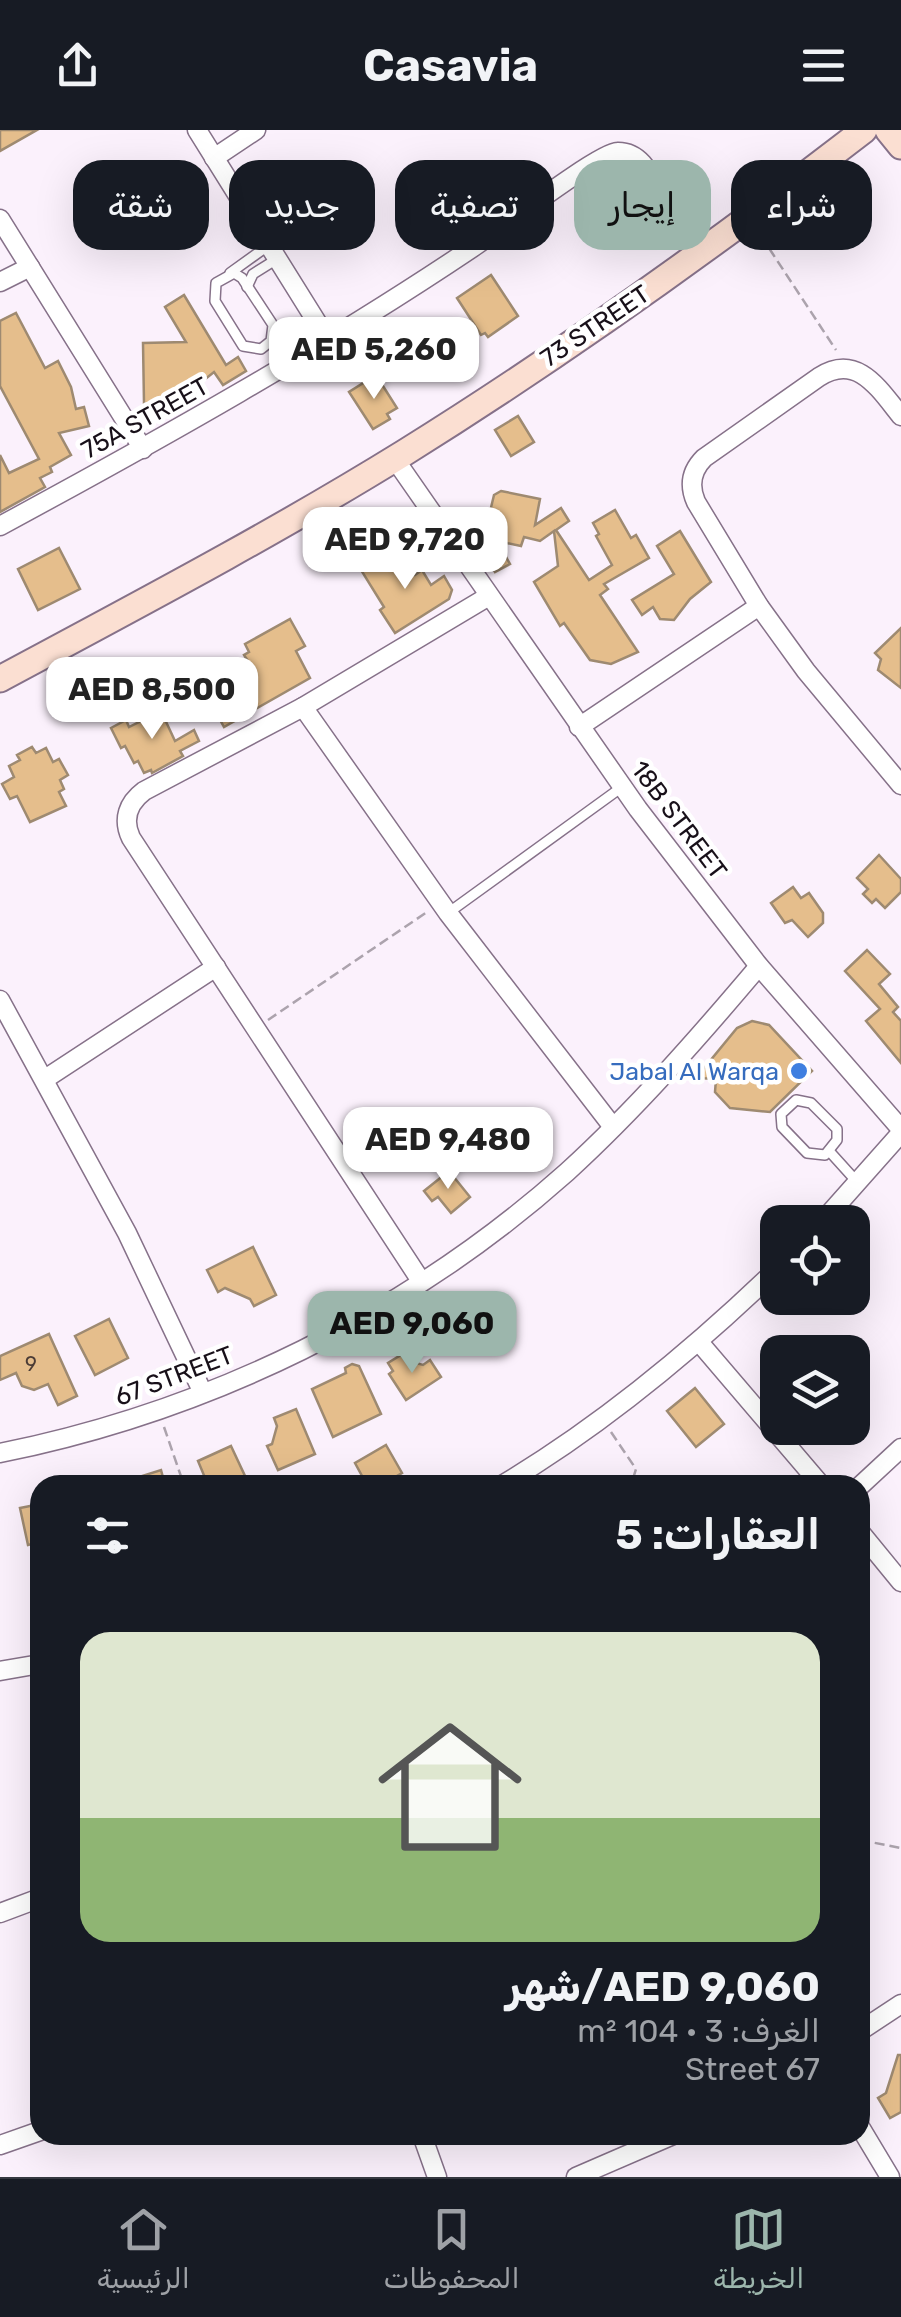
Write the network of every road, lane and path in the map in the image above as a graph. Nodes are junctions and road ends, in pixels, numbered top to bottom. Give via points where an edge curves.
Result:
1 (197, 130) edge
2 (256, 130) edge
3 (864, 130) edge
4 (888, 130) edge
5 (901, 146) edge
6 (214, 158) junction
7 (596, 160) edge
8 (638, 160) edge
9 (825, 160) edge
10 (574, 176) edge
11 (0, 218) edge
12 (706, 250) edge
13 (771, 250) edge
14 (273, 252) junction
15 (30, 267) junction
16 (230, 273) junction
17 (0, 282) edge
18 (248, 287) junction
19 (328, 340) junction
20 (846, 366) junction
21 (901, 416) edge
22 (142, 449) junction
23 (399, 456) junction
24 (0, 526) edge
25 (489, 596) junction
26 (758, 606) junction
27 (0, 678) edge
28 (303, 707) junction
29 (579, 727) junction
30 (901, 785) edge
31 (622, 787) junction
32 (444, 908) junction
33 (759, 966) junction
34 (216, 967) junction
35 (0, 1000) edge
36 (256, 1028) junction
37 (45, 1079) junction
38 (613, 1126) junction
39 (901, 1131) edge
40 (830, 1152) junction
41 (858, 1183) junction
42 (838, 1205) edge
43 (422, 1281) junction
44 (760, 1285) edge
45 (699, 1342) junction
46 (203, 1394) junction
47 (158, 1411) junction
48 (602, 1418) junction
49 (901, 1448) edge
50 (0, 1453) edge
51 (180, 1475) edge
52 (517, 1475) edge
53 (634, 1475) edge
54 (812, 1475) edge
55 (870, 1477) edge
56 (870, 1544) edge
57 (901, 1582) edge
58 (30, 1666) edge
59 (0, 1671) edge
60 (870, 1842) edge
61 (901, 1848) edge
62 (30, 1902) edge
63 (0, 1912) edge
64 (901, 2004) edge
65 (870, 2024) edge
66 (30, 2134) edge
67 (870, 2144) edge
68 (0, 2145) edge
69 (426, 2145) edge
70 (650, 2145) edge
71 (437, 2177) edge
72 (576, 2177) edge
73 (890, 2177) edge

1 - 6 street
2 - 6 street
3 - 9 street, 73 STREET
4 - 5 street
6 - 14 street
7 - 8 street, 75A STREET via 615,152
10 - 19 street, 75A STREET
11 - 15 street
12 - 23 street, 73 STREET
13 - 20 path
14 - 16 lane
14 - 18 lane
14 - 19 street
15 - 17 street
15 - 22 street
16 - 18 lane
16 - 18 lane via 213,295 239,342 255,350 271,341 274,330
19 - 22 street, 75A STREET
20 - 21 street via 872,381
20 - 26 street via 819,376 694,471 696,502
22 - 24 street, 75A STREET
23 - 25 street, 18B STREET
23 - 27 street, 73 STREET
25 - 28 street
25 - 29 street, 18B STREET
26 - 29 street
26 - 30 street
28 - 32 street
28 - 34 street via 144,792 127,812 131,838
29 - 31 street, 18B STREET
31 - 32 lane
31 - 33 street, 18B STREET
32 - 36 path
32 - 38 street
33 - 38 street, 67 STREET
33 - 39 street, 18B STREET
34 - 36 street
34 - 37 street
35 - 37 street
36 - 43 street
37 - 46 street via 128,1233
38 - 43 street, 67 STREET via 522,1210
39 - 41 street
40 - 40 lane via 838,1140 834,1125 807,1100 791,1102 781,1114 782,1128 812,1156
40 - 41 lane
41 - 42 street
43 - 46 street, 67 STREET via 316,1344
44 - 45 street
45 - 48 street
45 - 54 street
46 - 47 street, 67 STREET
47 - 50 street, 67 STREET
47 - 51 path
48 - 52 street
48 - 53 path
49 - 55 street
56 - 57 street
58 - 59 street
60 - 61 path
62 - 63 street
64 - 65 street
66 - 68 street
67 - 73 street
69 - 71 street
70 - 72 street

